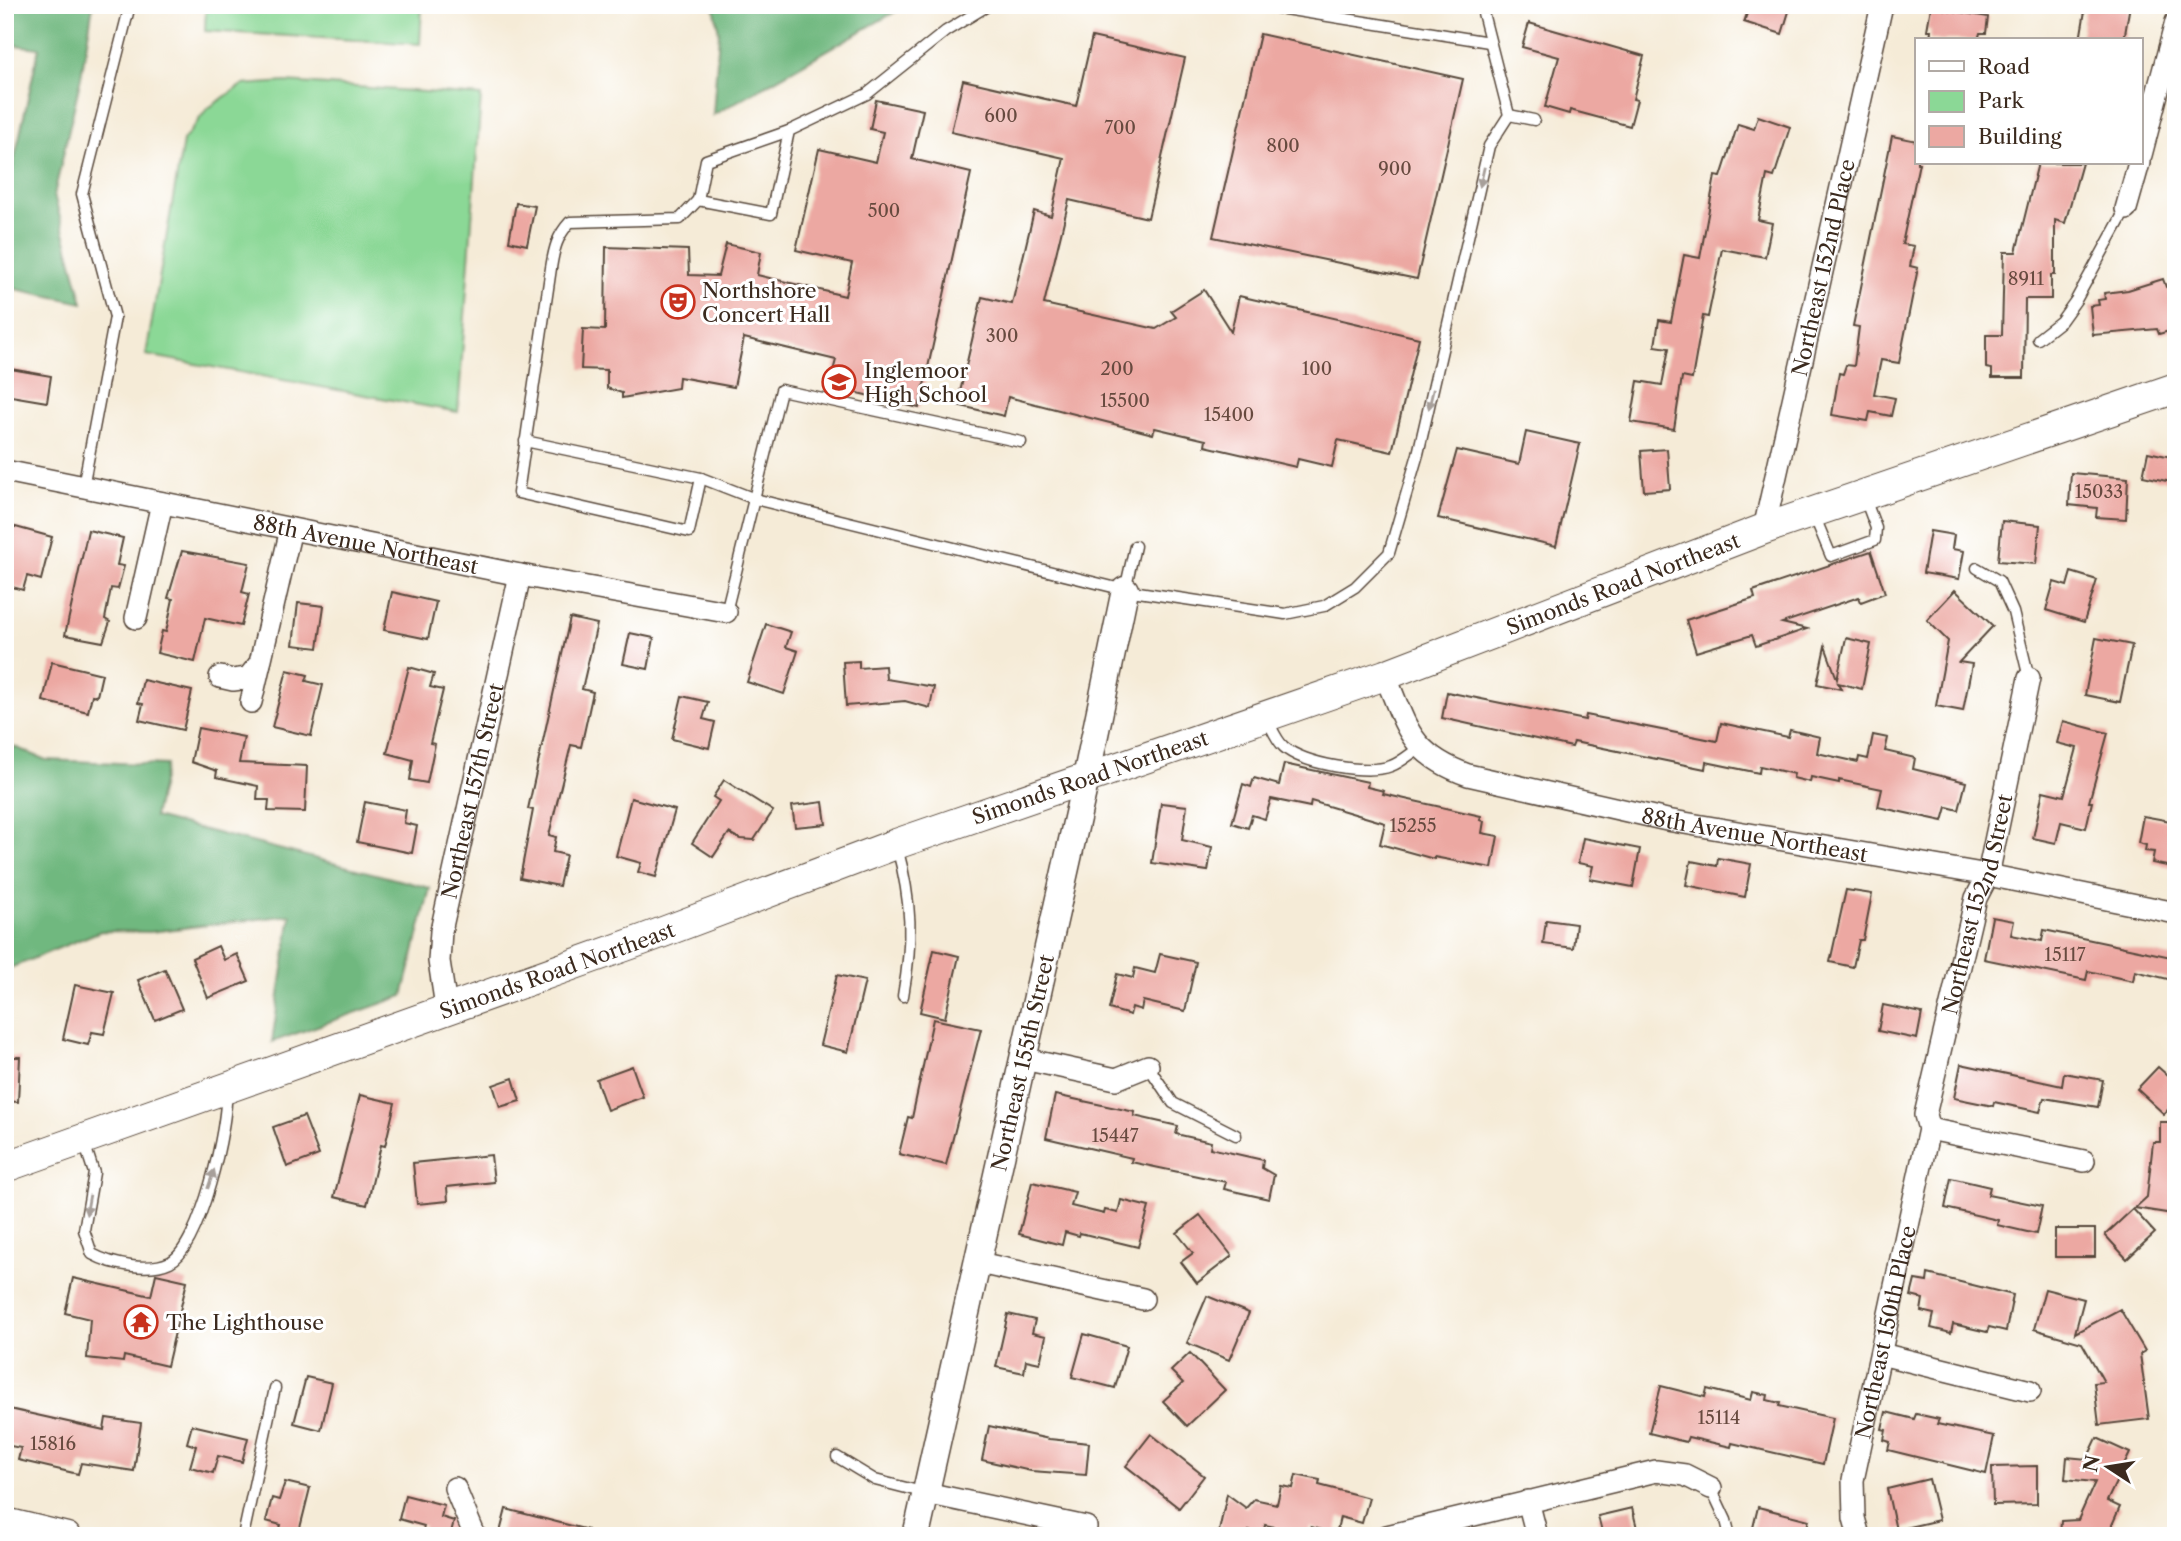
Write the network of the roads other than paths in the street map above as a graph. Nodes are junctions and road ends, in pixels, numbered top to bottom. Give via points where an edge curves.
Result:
1 (130, 5) edge
2 (989, 5) edge
3 (1260, 5) edge
4 (1481, 5) edge
5 (1882, 5) edge
6 (2176, 22) edge
7 (1489, 42) junction
8 (1509, 115) junction
9 (1534, 120) dead end
10 (789, 131) junction
11 (2142, 151) edge
12 (2139, 164) edge
13 (698, 200) junction
14 (2126, 209) joint
15 (2038, 339) dead end
16 (2176, 388) edge
17 (526, 441) junction
18 (1021, 442) dead end
19 (5, 471) edge
20 (701, 478) junction
21 (83, 487) junction
22 (1864, 495) junction
23 (755, 499) junction
24 (162, 503) junction
25 (1812, 513) junction
26 (291, 529) junction
27 (1764, 529) junction
28 (1135, 546) dead end
29 (1977, 568) dead end
30 (520, 575) junction
31 (1125, 590) junction
32 (726, 612) joint
33 (136, 618) dead end
34 (260, 663) junction
35 (1385, 675) junction
36 (220, 677) dead end
37 (2029, 678) joint
38 (251, 702) dead end
39 (1266, 716) junction
40 (1419, 748) junction
41 (1086, 778) junction
42 (896, 844) junction
43 (1988, 875) junction
44 (2176, 913) edge
45 (903, 996) dead end
46 (446, 1007) junction
47 (1024, 1059) junction
48 (1148, 1066) joint
49 (225, 1088) junction
50 (1929, 1129) junction
51 (1236, 1135) dead end
52 (83, 1139) junction
53 (2084, 1161) dead end
54 (5, 1167) edge
55 (979, 1263) junction
56 (1143, 1299) dead end
57 (1881, 1354) junction
58 (275, 1388) dead end
59 (2030, 1391) dead end
60 (837, 1457) dead end
61 (455, 1488) dead end
62 (1711, 1489) joint
63 (926, 1493) junction
64 (1528, 1501) junction
65 (5, 1521) edge
66 (1086, 1527) dead end
67 (67, 1536) edge
68 (243, 1536) edge
69 (475, 1536) edge
70 (916, 1536) edge
71 (1387, 1536) edge
72 (1537, 1536) edge
73 (1730, 1536) edge
74 (1859, 1536) edge

1 - 21 lane via 82,194 115,317
2 - 10 lane via 946,31 867,94
3 - 7 lane
4 - 7 lane
5 - 27 street, Northeast 152nd Place
6 - 11 street
7 - 8 lane
8 - 9 lane
8 -> 31 lane via 1489,146 1418,454 1389,553 1355,587 1324,606 1284,614
10 - 13 lane via 706,160
10 - 13 lane via 771,214
12 - 14 street
13 - 17 lane via 680,219 570,222 558,235
14 - 15 lane via 2062,321
16 - 22 main road, Simonds Road Northeast
17 - 20 lane
17 - 20 lane via 518,493 689,533
18 - 23 lane via 781,390
19 - 21 street, 88th Avenue Northeast
20 - 23 lane
21 - 24 street, 88th Avenue Northeast
22 - 25 main road, Simonds Road Northeast
22 - 25 lane via 1876,528 1875,540 1831,556
23 - 31 lane
23 - 32 lane
24 - 26 street, 88th Avenue Northeast
24 - 33 street
25 - 27 main road, Simonds Road Northeast
26 - 30 street, 88th Avenue Northeast
26 - 34 street
27 - 35 main road, Simonds Road Northeast
28 - 31 lane
29 - 37 lane via 1999,581 2013,612
30 - 32 street, 88th Avenue Northeast
30 - 46 street, Northeast 157th Street via 441,931 439,961
31 - 41 street, Northeast 155th Street
34 - 36 street via 248,678
34 - 38 street
35 - 39 main road, Simonds Road Northeast
35 - 40 street, 88th Avenue Northeast
37 - 43 street, Northeast 152nd Street
39 - 40 lane via 1284,747 1316,761 1368,769 1392,766
39 - 41 main road, Simonds Road Northeast
40 - 43 street, 88th Avenue Northeast via 1443,766 1468,775 1667,820
41 - 42 main road, Simonds Road Northeast
41 - 47 street, Northeast 155th Street
42 - 45 lane via 910,901 911,951
42 - 46 main road, Simonds Road Northeast via 642,940
43 - 44 street, 88th Avenue Northeast
43 - 50 street, Northeast 152nd Street via 1976,898 1925,1115
46 - 49 main road, Simonds Road Northeast
47 - 48 street via 1116,1079
47 - 55 street, Northeast 155th Street
48 - 51 lane via 1173,1103
49 - 52 main road, Simonds Road Northeast
52 -> 49 lane via 94,1172 84,1230 92,1254 104,1261 152,1267 172,1261 183,1252 193,1232 220,1152 228,1111
50 - 53 street
50 - 57 street, Northeast 150th Place
52 - 54 main road, Simonds Road Northeast
55 - 56 street
55 - 63 street, Northeast 155th Street
57 - 59 street
57 - 74 street, Northeast 150th Place via 1853,1480
58 - 68 lane
60 - 63 lane via 875,1480
61 - 69 street
62 - 64 street via 1685,1475 1656,1471
62 - 73 lane
63 - 66 street
63 - 70 street, Northeast 155th Street
64 - 71 street
64 - 72 street
65 - 67 street

